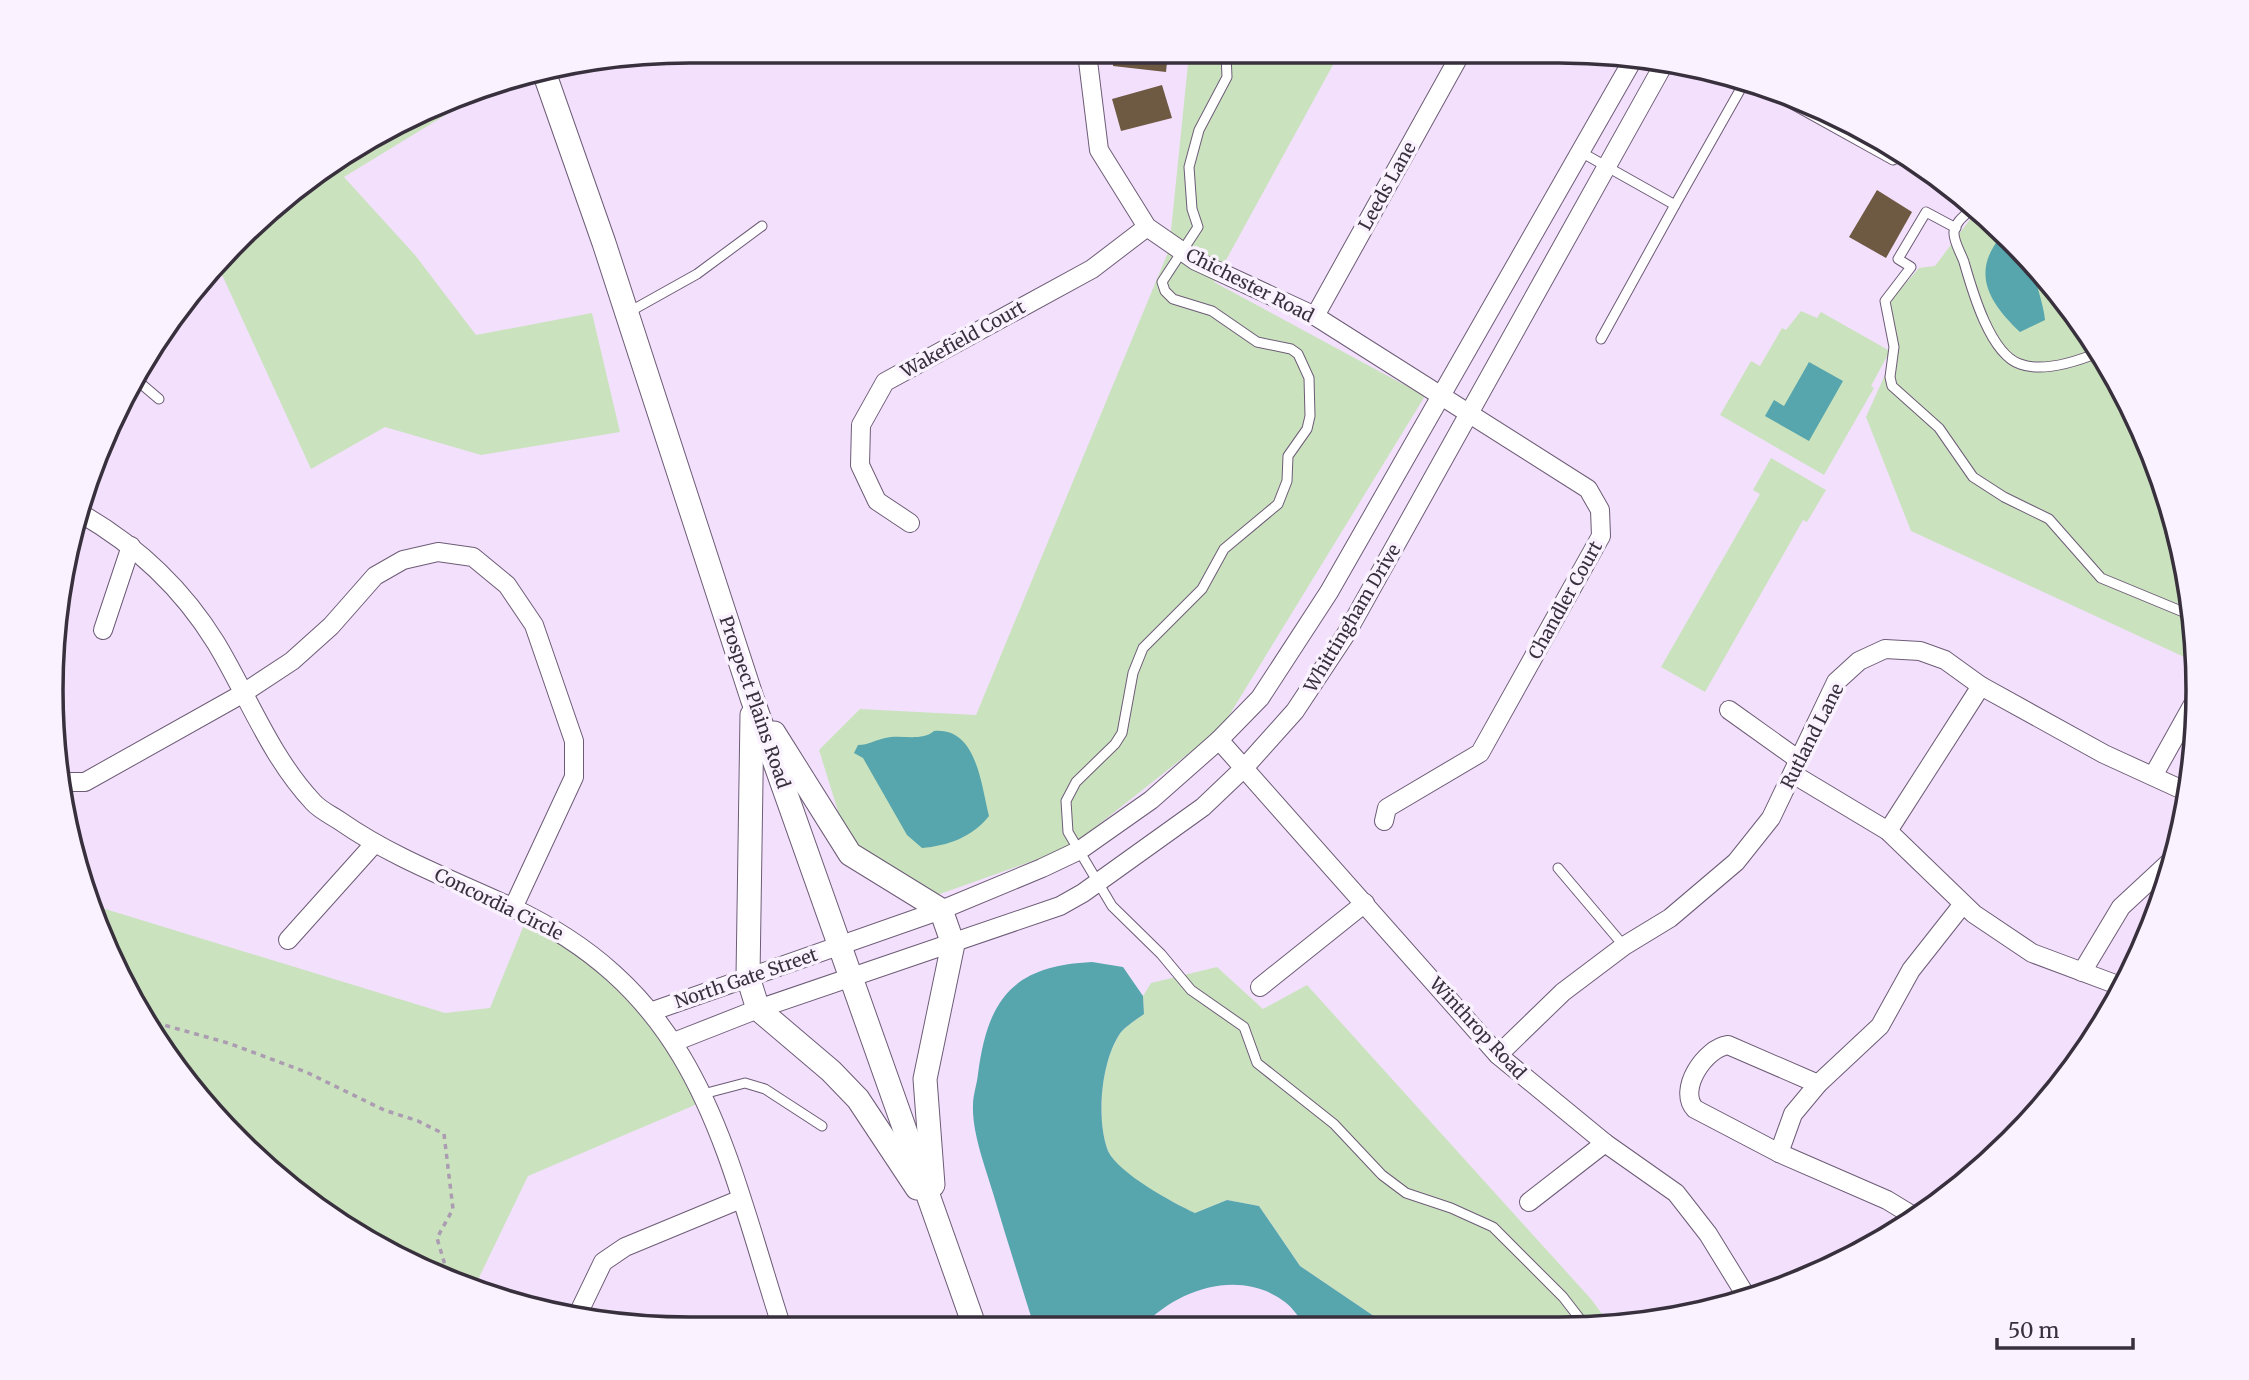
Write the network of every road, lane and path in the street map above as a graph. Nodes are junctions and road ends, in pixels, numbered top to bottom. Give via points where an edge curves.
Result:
1 (1088, 63) edge
2 (1226, 63) edge
3 (1456, 63) edge
4 (1629, 67) edge
5 (1660, 71) edge
6 (547, 80) edge
7 (1740, 90) edge
8 (1832, 126) edge
9 (1579, 151) junction
10 (1893, 160) edge
11 (1606, 166) junction
12 (1675, 205) junction
13 (1966, 214) edge
14 (762, 226) dead end
15 (1147, 227) junction
16 (1956, 228) junction
17 (1182, 251) junction
18 (627, 313) junction
19 (1315, 316) junction
20 (1601, 339) dead end
21 (2088, 355) edge
22 (142, 385) edge
23 (1441, 398) junction
24 (159, 399) dead end
25 (1469, 415) junction
26 (87, 518) edge
27 (910, 523) dead end
28 (131, 546) junction
29 (2181, 611) edge
30 (103, 630) dead end
31 (1981, 686) junction
32 (242, 694) junction
33 (752, 698) junction
34 (1729, 710) dead end
35 (2185, 718) edge
36 (1219, 740) junction
37 (1796, 767) junction
38 (1244, 768) junction
39 (2153, 776) junction
40 (70, 782) edge
41 (2178, 788) edge
42 (1384, 821) dead end
43 (1888, 831) junction
44 (374, 844) junction
45 (1080, 850) junction
46 (1558, 868) dead end
47 (2159, 871) edge
48 (1100, 881) junction
49 (1365, 903) junction
50 (1963, 904) junction
51 (513, 908) junction
52 (941, 910) junction
53 (288, 940) dead end
54 (953, 944) junction
55 (840, 946) junction
56 (1625, 946) junction
57 (2082, 972) junction
58 (748, 977) junction
59 (851, 980) junction
60 (2113, 983) edge
61 (1260, 987) dead end
62 (758, 1009) junction
63 (653, 1011) junction
64 (160, 1024) edge
65 (674, 1042) junction
66 (1498, 1055) junction
67 (1818, 1084) junction
68 (702, 1094) junction
69 (822, 1126) dead end
70 (1605, 1143) junction
71 (1779, 1153) junction
72 (741, 1199) junction
73 (1529, 1202) dead end
74 (1906, 1212) edge
75 (935, 1215) junction
76 (446, 1267) edge
77 (1743, 1289) edge
78 (581, 1307) edge
79 (778, 1317) edge
80 (971, 1317) edge
81 (1578, 1317) edge

1 - 15 street, Chichester Road via 1099,150
2 - 17 lane via 1227,77 1193,150 1190,197 1198,227
3 - 19 street, Leeds Lane
4 - 9 street, Whittingham Drive
5 - 11 street, Whittingham Drive
6 - 18 street, Prospect Plains Road
7 - 12 lane
8 - 10 lane
9 - 11 lane
9 - 23 street, Whittingham Drive
11 - 12 lane
11 - 25 street, Whittingham Drive
12 - 20 lane
13 - 16 lane
14 - 18 lane via 697,274
15 - 17 street, Chichester Road
15 - 27 street, Wakefield Court via 1092,269 885,382 861,425 860,464 877,501
16 - 21 lane via 1953,235 1972,293 2009,356 2035,367
16 - 29 lane via 1926,212 1898,259 1911,267 1885,301 1894,346 1892,386 1939,428 1973,477 2049,519 2101,578
17 - 19 street, Chichester Road
17 - 45 lane via 1162,282 1165,291 1173,299 1226,319 1257,342 1298,354 1309,378 1310,416 1307,429 1288,456 1287,481 1278,504 1224,549 1202,589 1143,648 1133,673 1122,733 1076,782 1066,801 1068,832
18 - 33 street, Prospect Plains Road
19 - 23 street, Chichester Road
22 - 24 lane
23 - 25 street, Chandler Court
23 - 36 street, Whittingham Drive via 1329,592 1259,698
25 - 38 street, Whittingham Drive via 1346,634 1295,711
25 - 42 street, Chandler Court via 1588,489 1600,510 1601,536 1480,753 1387,808
26 - 28 street, Concordia Circle
28 - 30 street
28 - 32 street, Concordia Circle via 191,607
31 - 37 street, Rutland Lane via 1945,660 1920,651 1885,649 1859,661 1836,682
31 - 39 street, Rutland Lane
31 - 43 street
32 - 40 street via 85,782
32 - 44 street, Concordia Circle via 314,803
32 - 51 street via 292,661 375,576 403,559 438,552 472,557 507,585 534,625 574,741 574,777
33 - 52 street via 850,854
33 - 55 street, Prospect Plains Road
33 - 58 street
34 - 37 street
35 - 39 street
36 - 38 street, Winthrop Road
36 - 45 street, Whittingham Drive via 1151,800
37 - 43 street
37 - 56 street, Rutland Lane via 1771,818 1736,862 1670,918
38 - 48 street, Whittingham Drive via 1203,807
38 - 49 street, Winthrop Road
39 - 41 street, Rutland Lane
43 - 50 street
44 - 51 street, Concordia Circle
44 - 53 street
45 - 48 lane
45 - 52 street, Whittingham Drive
46 - 56 lane
47 - 57 street via 2120,907
48 - 54 street, Whittingham Drive via 1060,906
48 - 81 lane via 1112,906 1191,990 1244,1027 1257,1063 1334,1124 1406,1193 1493,1227
49 - 61 street
49 - 66 street, Winthrop Road
50 - 57 street via 2032,953
50 - 67 street via 1911,970 1880,1026
51 - 63 street, Concordia Circle via 594,954
52 - 54 street
52 - 55 street, Whittingham Drive
54 - 59 street, Whittingham Drive
54 - 75 street via 925,1079
55 - 58 street, North Gate Street
55 - 59 street, Prospect Plains Road
56 - 66 street, Rutland Lane via 1563,992
57 - 60 street
58 - 62 street
58 - 63 street, North Gate Street
59 - 62 street, North Gate Street
59 - 75 street, Prospect Plains Road
62 - 65 street, North Gate Street
62 - 75 street via 858,1100
63 - 65 street, Concordia Circle
64 - 76 path via 306,1072 444,1134 453,1209 437,1238
65 - 68 street, Concordia Circle
66 - 70 street, Winthrop Road
67 - 71 street via 1793,1114
67 - 71 street via 1728,1045 1718,1046 1696,1072 1687,1092 1695,1109
68 - 69 lane via 745,1083 765,1089
68 - 72 street, Concordia Circle
70 - 73 street
70 - 77 street, Winthrop Road via 1676,1193
71 - 74 street
72 - 78 street via 625,1247 603,1262
72 - 79 street, Concordia Circle
75 - 80 street, Prospect Plains Road

